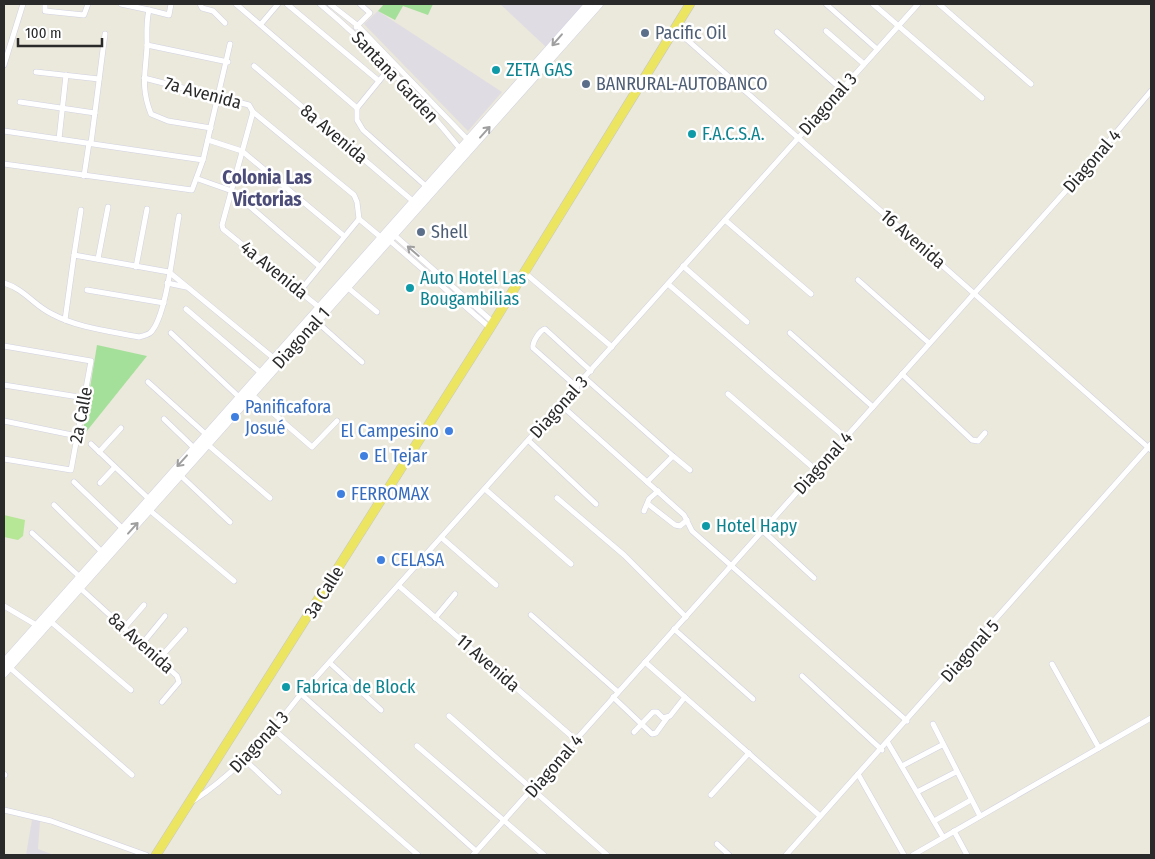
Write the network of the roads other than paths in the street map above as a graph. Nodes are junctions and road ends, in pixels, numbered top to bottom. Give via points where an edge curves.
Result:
1 (23, 4) edge
2 (45, 4) edge
3 (88, 4) edge
4 (122, 4) edge
5 (171, 4) edge
6 (200, 4) edge
7 (236, 4) edge
8 (278, 4) edge
9 (287, 4) edge
10 (320, 4) edge
11 (330, 4) edge
12 (360, 4) edge
13 (589, 4) edge
14 (599, 4) edge
15 (690, 4) edge
16 (826, 4) edge
17 (874, 4) edge
18 (918, 4) edge
19 (939, 4) edge
20 (149, 10) junction
21 (225, 22) dead end
22 (261, 24) junction
23 (898, 25) junction
24 (357, 26) junction
25 (675, 29) junction
26 (352, 31) junction
27 (826, 31) dead end
28 (777, 32) dead end
29 (105, 34) dead end
30 (230, 44) dead end
31 (147, 45) junction
32 (877, 49) junction
33 (228, 62) junction
34 (864, 64) junction
35 (4, 65) edge
36 (392, 65) junction
37 (254, 66) dead end
38 (36, 72) dead end
39 (66, 76) junction
40 (144, 78) junction
41 (99, 79) junction
42 (379, 82) junction
43 (1031, 84) dead end
44 (842, 89) junction
45 (1151, 91) edge
46 (220, 96) junction
47 (982, 98) dead end
48 (20, 102) dead end
49 (357, 108) junction
50 (62, 109) junction
51 (253, 112) junction
52 (95, 113) junction
53 (447, 120) junction
54 (441, 126) junction
55 (211, 128) junction
56 (4, 131) edge
57 (797, 138) junction
58 (59, 139) junction
59 (208, 140) junction
60 (470, 142) junction
61 (90, 143) junction
62 (242, 150) junction
63 (462, 151) junction
64 (203, 160) junction
65 (4, 164) edge
66 (84, 176) junction
67 (198, 178) junction
68 (427, 187) junction
69 (232, 190) junction
70 (414, 202) junction
71 (108, 207) dead end
72 (147, 209) dead end
73 (81, 210) dead end
74 (179, 216) dead end
75 (358, 220) junction
76 (725, 220) junction
77 (344, 236) junction
78 (387, 236) junction
79 (74, 255) junction
80 (98, 259) junction
81 (319, 266) junction
82 (683, 266) junction
83 (136, 267) junction
84 (169, 272) junction
85 (525, 273) junction
86 (858, 280) dead end
87 (4, 283) edge
88 (167, 283) junction
89 (668, 284) junction
90 (347, 287) junction
91 (189, 288) junction
92 (87, 290) dead end
93 (300, 291) junction
94 (974, 293) junction
95 (811, 294) dead end
96 (164, 303) junction
97 (186, 308) dead end
98 (322, 309) junction
99 (377, 312) dead end
100 (65, 320) junction
101 (316, 321) junction
102 (747, 322) dead end
103 (492, 325) junction
104 (170, 333) dead end
105 (790, 333) dead end
106 (929, 343) junction
107 (4, 346) edge
108 (612, 347) junction
109 (276, 361) junction
110 (362, 362) dead end
111 (591, 371) junction
112 (261, 373) junction
113 (902, 374) junction
114 (585, 378) junction
115 (148, 382) dead end
116 (4, 385) edge
117 (577, 387) junction
118 (251, 394) junction
119 (728, 394) dead end
120 (239, 397) junction
121 (84, 398) junction
122 (561, 405) junction
123 (873, 407) junction
124 (164, 419) dead end
125 (4, 421) edge
126 (337, 421) dead end
127 (121, 428) dead end
128 (985, 433) dead end
129 (77, 436) junction
130 (846, 438) junction
131 (208, 439) junction
132 (529, 440) junction
133 (91, 444) dead end
134 (1150, 447) edge
135 (194, 448) junction
136 (99, 452) junction
137 (673, 456) junction
138 (4, 459) edge
139 (115, 468) junction
140 (690, 470) dead end
141 (817, 470) junction
142 (180, 475) junction
143 (74, 482) dead end
144 (647, 482) junction
145 (100, 483) dead end
146 (486, 490) junction
147 (658, 492) junction
148 (270, 498) dead end
149 (557, 498) dead end
150 (148, 504) junction
151 (596, 504) dead end
152 (648, 504) junction
153 (54, 506) dead end
154 (644, 511) dead end
155 (687, 520) junction
156 (230, 522) dead end
157 (122, 528) junction
158 (763, 531) junction
159 (32, 533) dead end
160 (442, 538) junction
161 (102, 552) junction
162 (96, 564) junction
163 (571, 564) dead end
164 (732, 566) junction
165 (814, 578) dead end
166 (234, 581) dead end
167 (496, 585) dead end
168 (78, 586) junction
169 (399, 586) junction
170 (455, 594) dead end
171 (144, 605) dead end
172 (4, 606) edge
173 (531, 615) dead end
174 (165, 616) dead end
175 (686, 617) junction
176 (435, 618) junction
177 (50, 621) junction
178 (38, 626) junction
179 (124, 628) junction
180 (674, 629) junction
181 (185, 630) dead end
182 (142, 644) junction
183 (159, 659) junction
184 (645, 662) junction
185 (330, 663) junction
186 (6, 664) edge
187 (1052, 664) dead end
188 (4, 674) edge
189 (802, 676) dead end
190 (131, 690) dead end
191 (302, 694) junction
192 (615, 694) junction
193 (685, 696) junction
194 (753, 699) dead end
195 (162, 702) dead end
196 (381, 710) dead end
197 (449, 716) dead end
198 (667, 718) junction
199 (1151, 718) edge
200 (907, 721) junction
201 (642, 723) junction
202 (933, 724) dead end
203 (273, 729) junction
204 (634, 732) dead end
205 (576, 740) junction
206 (888, 743) junction
207 (942, 745) junction
208 (417, 746) dead end
209 (1099, 748) junction
210 (882, 750) junction
211 (749, 753) junction
212 (245, 760) junction
213 (902, 766) junction
214 (956, 772) junction
215 (858, 774) junction
216 (132, 775) dead end
217 (534, 788) junction
218 (280, 792) dead end
219 (917, 792) junction
220 (711, 795) dead end
221 (971, 800) junction
222 (193, 801) junction
223 (4, 810) edge
224 (820, 816) junction
225 (980, 816) junction
226 (505, 821) junction
227 (934, 821) junction
228 (954, 831) junction
229 (943, 837) junction
230 (717, 844) dead end
231 (474, 853) edge
232 (146, 855) edge
233 (156, 855) edge
234 (418, 855) edge
235 (544, 855) edge
236 (606, 855) edge
237 (729, 855) edge
238 (786, 855) edge
239 (904, 855) edge
240 (913, 855) edge
241 (967, 855) edge

1 - 35 street
2 - 3 street via 45,11 84,15
4 - 20 street
5 - 20 street via 169,15
6 - 21 street
7 - 22 street
8 - 22 street
9 - 42 street
10 - 26 street, Santana Garden
11 - 24 street, Santana Garden
12 - 24 street via 370,13
13 -> 60 main road, Diagonal 1
60 -> 14 main road, Diagonal 1
15 - 25 main road, 3a Calle
16 - 32 street
17 - 23 street
18 - 23 street, Diagonal 3
19 - 43 street
20 - 31 street
22 - 49 street
23 - 32 street, Diagonal 3
23 - 47 street
24 - 26 street
24 - 36 street, Santana Garden
25 - 57 street, 16 Avenida
25 - 85 main road, 3a Calle
26 - 36 street, Santana Garden
27 - 34 street
28 - 44 street
29 - 41 street
30 - 33 street
31 - 33 street
31 - 40 street
32 - 34 street, Diagonal 3
33 - 46 street
34 - 44 street, Diagonal 3
36 - 42 street
36 - 53 street, Santana Garden
36 - 54 street, Santana Garden
37 - 70 street, 8a Avenida
38 - 39 street
39 - 41 street
39 - 50 street
40 - 46 street, 7a Avenida
40 - 55 street via 145,100 151,114
41 - 52 street
42 - 49 street
44 - 57 street, Diagonal 3
45 - 94 street, Diagonal 4
46 - 51 street, 7a Avenida via 249,105
46 - 55 street
48 - 50 street
49 - 68 street via 357,120 363,130
50 - 52 street
50 - 58 street
51 - 62 street
51 - 75 street, 7a Avenida via 354,195
52 - 61 street
53 - 54 street
53 - 60 street, Santana Garden
54 - 63 street, Santana Garden
55 - 59 street
56 - 58 street
57 - 76 street, Diagonal 3
57 - 94 street, 16 Avenida
58 - 61 street
59 - 62 street
59 - 64 street
60 - 63 main road, Diagonal 1
61 - 64 street
61 - 66 street
62 - 69 street
62 - 77 street
63 - 68 main road, Diagonal 1
63 - 78 main road, Diagonal 1
64 - 67 street
65 - 66 street
66 - 67 street via 189,192
67 - 69 street
68 - 70 main road, Diagonal 1
69 - 81 street
69 - 93 street, 4a Avenida via 222,221 223,229
70 - 78 main road, Diagonal 1
71 - 80 street
72 - 83 street
73 - 79 street
74 - 84 street
75 - 77 street
75 - 78 street
76 - 82 street, Diagonal 3
76 - 95 street
77 - 81 street
78 - 90 main road, Diagonal 1
78 - 98 main road, Diagonal 1
78 - 103 street
79 - 80 street
79 - 100 street
80 - 83 street
81 - 93 street
82 - 89 street, Diagonal 3
82 - 102 street
83 - 84 street
84 - 88 street
84 - 91 street
85 - 103 main road, 3a Calle
85 - 108 street
86 - 106 street
87 - 100 street via 16,286 44,310
88 - 91 street
88 - 96 street
89 - 108 street, Diagonal 3
89 - 130 street
90 - 98 main road, Diagonal 1
90 - 99 street
91 - 109 street
92 - 96 street
93 - 98 street, 4a Avenida
94 - 106 street, Diagonal 4
94 - 134 street, 16 Avenida
96 - 100 street via 151,332 145,336
97 - 112 street
98 - 101 main road, Diagonal 1
98 - 109 main road, Diagonal 1
101 - 109 main road, Diagonal 1
101 - 110 street
103 - 222 main road, 3a Calle
104 - 120 street
105 - 123 street
106 - 113 street, Diagonal 4
107 - 121 street, 2a Calle via 91,361
108 - 111 street, Diagonal 3
109 - 112 main road, Diagonal 1
109 - 118 main road, Diagonal 1
111 - 114 street, Diagonal 3
111 - 117 street via 543,329 533,348
112 - 120 main road, Diagonal 1
113 - 123 street, Diagonal 4
113 - 128 street via 972,440 978,441
114 - 117 street, Diagonal 3
114 - 137 street
115 - 131 street
116 - 121 street
117 - 122 street, Diagonal 3
118 - 126 street via 312,447
118 - 131 main road, Diagonal 1
119 - 141 street
120 - 131 main road, Diagonal 1
121 - 129 street, 2a Calle
122 - 132 street, Diagonal 3
122 - 144 street
123 - 130 street, Diagonal 4
124 - 135 street
125 - 129 street
127 - 136 street
129 - 138 street, 2a Calle via 71,470
130 - 141 street, Diagonal 4
131 - 135 main road, Diagonal 1
131 - 142 main road, Diagonal 1
131 - 148 street
132 - 146 street, Diagonal 3
132 - 151 street
133 - 136 street
134 - 200 street, Diagonal 5
135 -> 150 main road, Diagonal 1
136 - 139 street
137 - 140 street
137 - 144 street
139 - 145 street
139 - 150 street
141 - 158 street, Diagonal 4
142 - 150 main road, Diagonal 1
142 - 156 street
143 - 157 street
144 - 147 street
146 - 160 street, Diagonal 3
146 - 163 street
147 - 152 street
147 - 155 street
149 - 175 street via 624,555
150 - 157 main road, Diagonal 1
162 -> 150 main road, Diagonal 1
150 - 166 street
152 - 154 street
152 - 155 street via 676,525 680,526
153 - 161 street
155 - 164 street via 692,531
157 - 161 main road, Diagonal 1
158 - 164 street, Diagonal 4
158 - 165 street
159 - 168 street, 8a Avenida
160 - 167 street
160 - 169 street, Diagonal 3
161 - 162 main road, Diagonal 1
162 - 168 main road, Diagonal 1
164 - 175 street, Diagonal 4
164 - 200 street
168 - 177 main road, Diagonal 1
168 - 178 main road, Diagonal 1
168 - 179 street, 8a Avenida
169 - 176 street, 11 Avenida
169 - 185 street, Diagonal 3
170 - 176 street
171 - 179 street
172 - 178 street
173 - 192 street
174 - 182 street
175 - 180 street, Diagonal 4
176 - 205 street, 11 Avenida
177 - 186 main road, Diagonal 1
177 - 190 street
178 - 186 main road, Diagonal 1
179 - 182 street, 8a Avenida
180 - 184 street, Diagonal 4
180 - 194 street
181 - 183 street
182 - 183 street, 8a Avenida
183 - 195 street, 8a Avenida via 179,679
184 - 192 street, Diagonal 4
184 - 193 street
185 - 191 street, Diagonal 3
185 - 196 street
186 - 188 main road, Diagonal 1
186 - 216 street
187 - 209 street
189 - 210 street
191 - 203 street, Diagonal 3
191 - 231 street
192 - 201 street
192 - 205 street, Diagonal 4
193 - 198 street
193 - 211 street
197 - 217 street
198 - 201 street via 653,712
198 - 201 street via 654,734
199 - 209 street
200 - 206 street, Diagonal 5
201 - 204 street
202 - 207 street
203 - 212 street, Diagonal 3
203 - 234 street
205 - 217 street, Diagonal 4
206 - 210 street, Diagonal 5
206 - 213 street
207 - 213 street
207 - 214 street
208 - 226 street
209 - 225 street
210 - 215 street, Diagonal 5
211 - 220 street
211 - 224 street
212 - 218 street
212 - 222 street, Diagonal 3
213 - 219 street
214 - 219 street
214 - 221 street
215 - 224 street, Diagonal 5
215 - 239 street
217 - 226 street, Diagonal 4
217 - 236 street
219 - 227 street
221 - 225 street
221 - 227 street
222 - 233 main road, 3a Calle
223 - 232 street via 51,821
224 - 238 street, Diagonal 5
225 - 228 street
226 - 231 street, Diagonal 4
226 - 235 street
227 - 229 street
228 - 229 street
228 - 241 street
229 - 240 street
230 - 237 street

